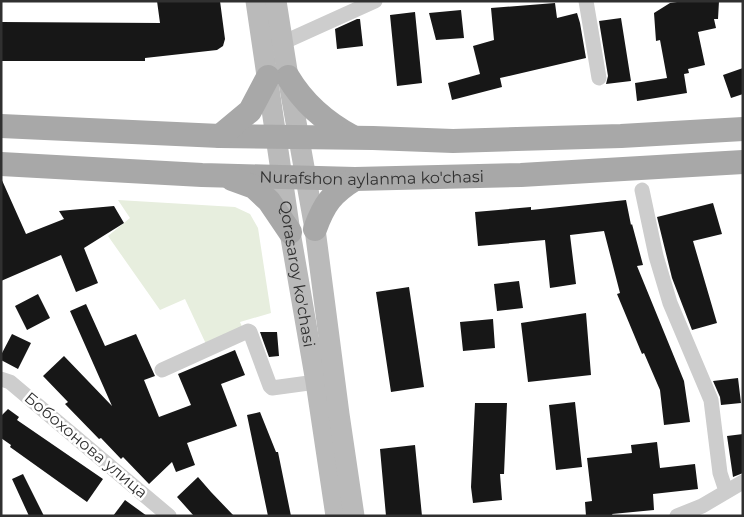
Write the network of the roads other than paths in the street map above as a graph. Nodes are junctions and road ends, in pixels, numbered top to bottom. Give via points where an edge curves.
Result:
1 (256, 1) edge
2 (276, 1) edge
3 (375, 1) edge
4 (586, 1) edge
5 (282, 43) junction
6 (278, 77) junction
7 (599, 78) dead end
8 (1, 126) edge
9 (743, 129) edge
10 (220, 136) junction
11 (287, 137) junction
12 (355, 138) junction
13 (743, 162) edge
14 (1, 164) edge
15 (218, 175) junction
16 (282, 177) junction
17 (306, 177) junction
18 (355, 179) junction
19 (642, 190) dead end
20 (315, 229) junction
21 (290, 232) junction
22 (162, 370) dead end
23 (1, 379) edge
24 (316, 382) junction
25 (743, 482) edge
26 (726, 491) junction
27 (706, 511) edge
28 (169, 516) edge
29 (336, 516) edge
30 (354, 516) edge
31 (677, 516) edge

1 - 6 main road, Qorasaroy ko'chasi
2 - 5 main road, Qorasaroy ko'chasi
3 - 5 street
4 - 7 street
5 - 6 main road, Qorasaroy ko'chasi
6 - 10 main road via 250,111
6 - 11 main road, Qorasaroy ko'chasi
6 - 12 main road via 326,121
8 - 10 main road
9 - 12 main road via 533,140
10 - 11 main road
11 - 12 main road
11 - 16 main road, Qorasaroy ko'chasi
11 - 17 main road, Qorasaroy ko'chasi
13 - 18 main road, Nurafshon aylanma ko'chasi via 521,175
14 - 15 main road, Nurafshon aylanma ko'chasi
15 - 16 main road, Nurafshon aylanma ko'chasi
15 - 21 main road via 254,186 269,201
16 - 17 main road, Nurafshon aylanma ko'chasi
16 - 21 main road, Qorasaroy ko'chasi
17 - 18 main road, Nurafshon aylanma ko'chasi
17 - 20 main road, Qorasaroy ko'chasi
18 - 20 main road via 338,189 328,201
19 - 26 street via 670,303 711,400 720,473
20 - 30 main road, Qorasaroy ko'chasi
21 - 24 main road, Qorasaroy ko'chasi
22 - 24 street via 248,330 272,388
23 - 28 street, Бобохонова улица via 10,382
24 - 29 main road, Qorasaroy ko'chasi
25 - 26 street
26 - 27 street
27 - 31 street

